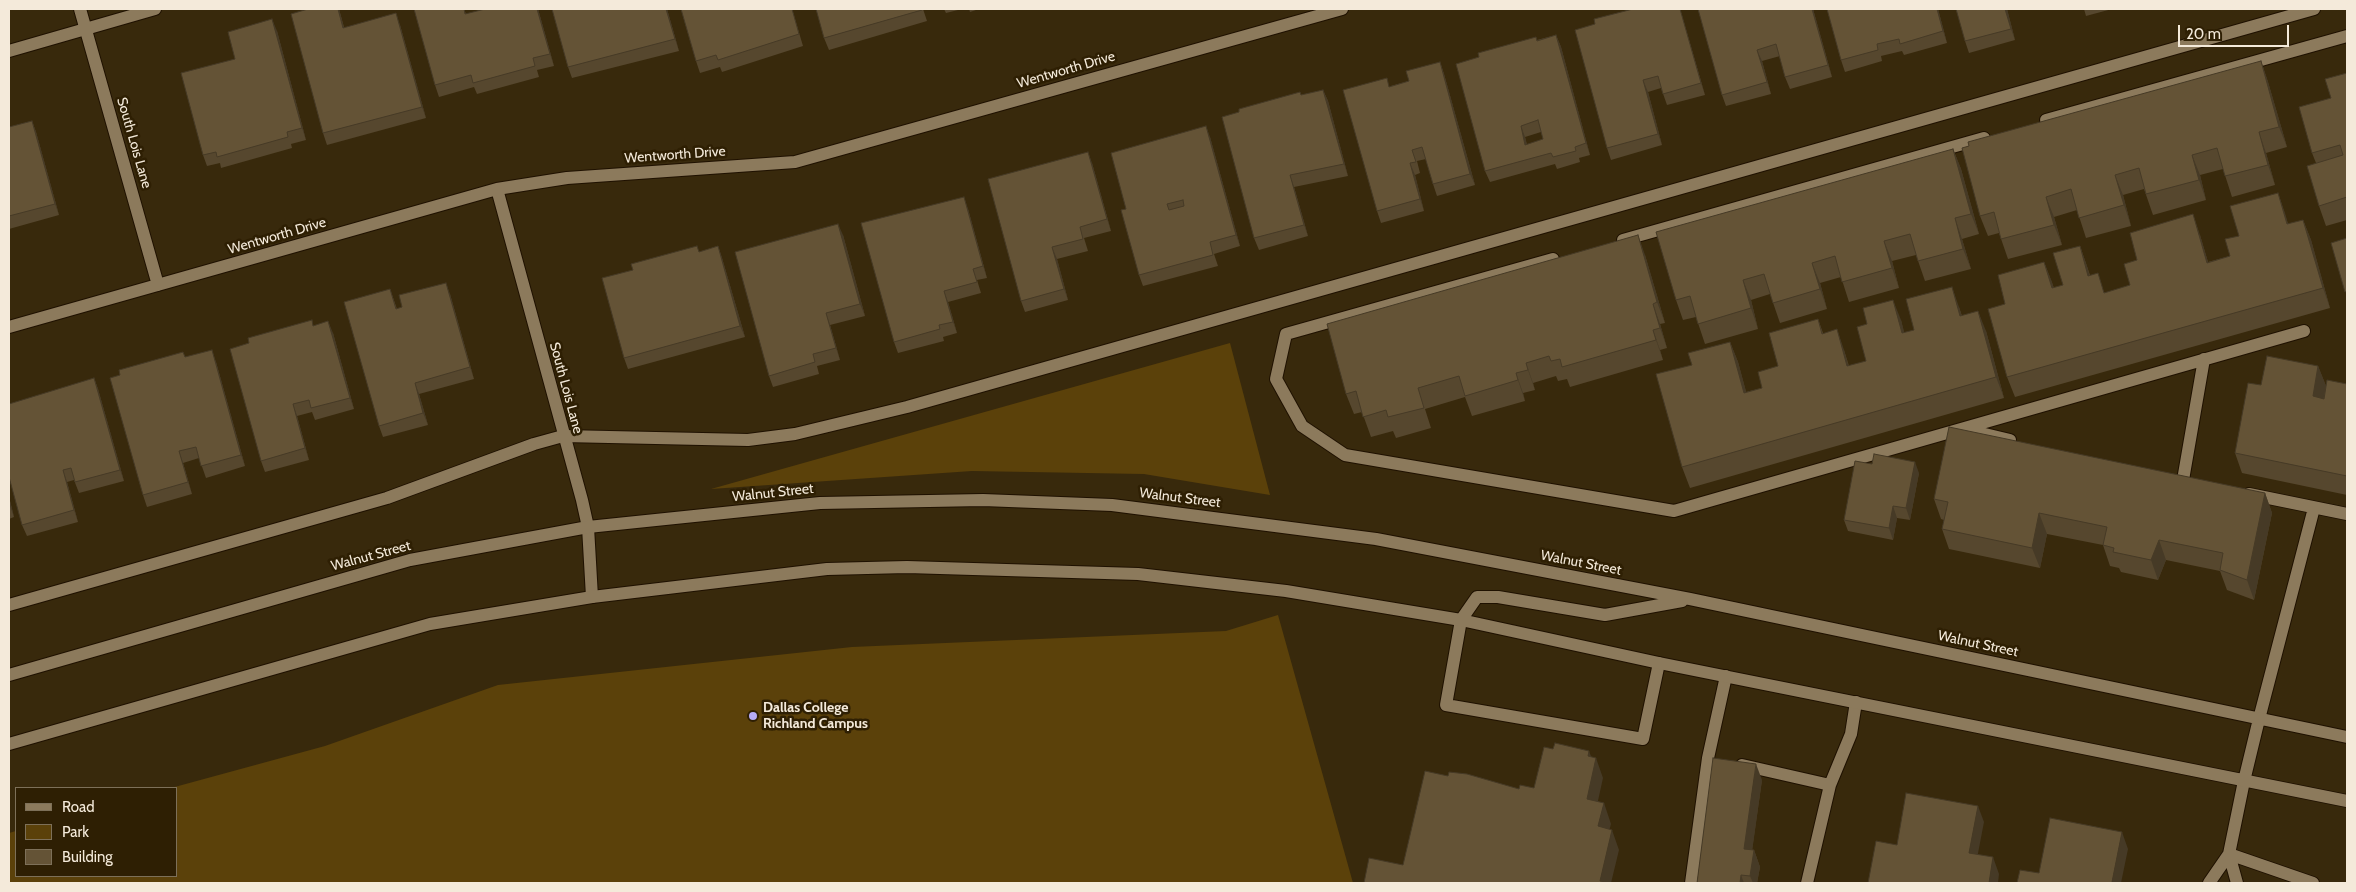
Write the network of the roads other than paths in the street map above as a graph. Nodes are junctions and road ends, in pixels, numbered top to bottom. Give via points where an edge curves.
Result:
1 (80, 9) edge
2 (155, 9) edge
3 (1342, 9) edge
4 (2314, 9) edge
5 (86, 29) junction
6 (2347, 36) edge
7 (9, 51) edge
8 (2032, 124) edge
9 (1993, 135) edge
10 (497, 189) junction
11 (1611, 243) edge
12 (1563, 256) edge
13 (158, 285) junction
14 (9, 327) edge
15 (2304, 331) dead end
16 (2204, 359) junction
17 (1962, 429) junction
18 (563, 436) junction
19 (2019, 442) edge
20 (2183, 480) edge
21 (2239, 492) edge
22 (2314, 508) junction
23 (2347, 514) edge
24 (588, 527) junction
25 (592, 597) junction
26 (1690, 599) junction
27 (9, 605) edge
28 (1461, 620) junction
29 (1659, 663) junction
30 (9, 675) edge
31 (1726, 676) junction
32 (1856, 702) junction
33 (2259, 719) junction
34 (2347, 737) edge
35 (9, 744) edge
36 (1717, 760) junction
37 (2244, 781) junction
38 (1830, 785) junction
39 (2347, 801) edge
40 (2229, 854) junction
41 (1691, 883) edge
42 (1807, 883) edge
43 (2209, 883) edge
44 (2238, 883) edge
45 (2313, 883) edge

1 - 5 main road, South Lois Lane
2 - 5 main road
3 - 10 main road, Wentworth Drive via 796,162 567,178
4 - 18 main road via 852,421 795,434 748,440
5 - 7 main road
5 - 13 main road, South Lois Lane
6 - 8 main road
9 - 11 main road
10 - 13 main road, Wentworth Drive
10 - 18 main road, South Lois Lane
12 - 17 main road via 1286,334 1276,379 1302,426 1345,455 1674,511
13 - 14 main road, Wentworth Drive
15 - 16 main road
16 - 17 main road
16 - 20 main road
17 - 19 main road
18 - 24 main road, South Lois Lane
18 - 27 main road via 387,498
21 - 22 main road
22 - 23 main road
22 - 33 main road
24 - 25 main road, South Lois Lane
24 - 26 main road, Walnut Street via 820,503 983,500 1112,506 1376,540
24 - 30 main road, Walnut Street via 410,560
25 - 28 main road via 827,569 907,567 1138,574 1286,591
25 - 35 main road via 430,624
26 - 28 main road via 1605,615 1498,597 1477,597
26 - 33 main road, Walnut Street
28 - 29 main road
28 - 29 main road via 1446,705 1643,739
29 - 31 main road
31 - 32 main road
31 - 36 main road
32 - 37 main road
32 - 38 main road via 1850,734
33 - 34 main road, Walnut Street
33 - 37 main road
36 - 38 main road
36 - 41 main road
37 - 39 main road
37 - 40 main road
38 - 42 main road
40 - 43 main road
40 - 44 main road
40 - 45 main road

